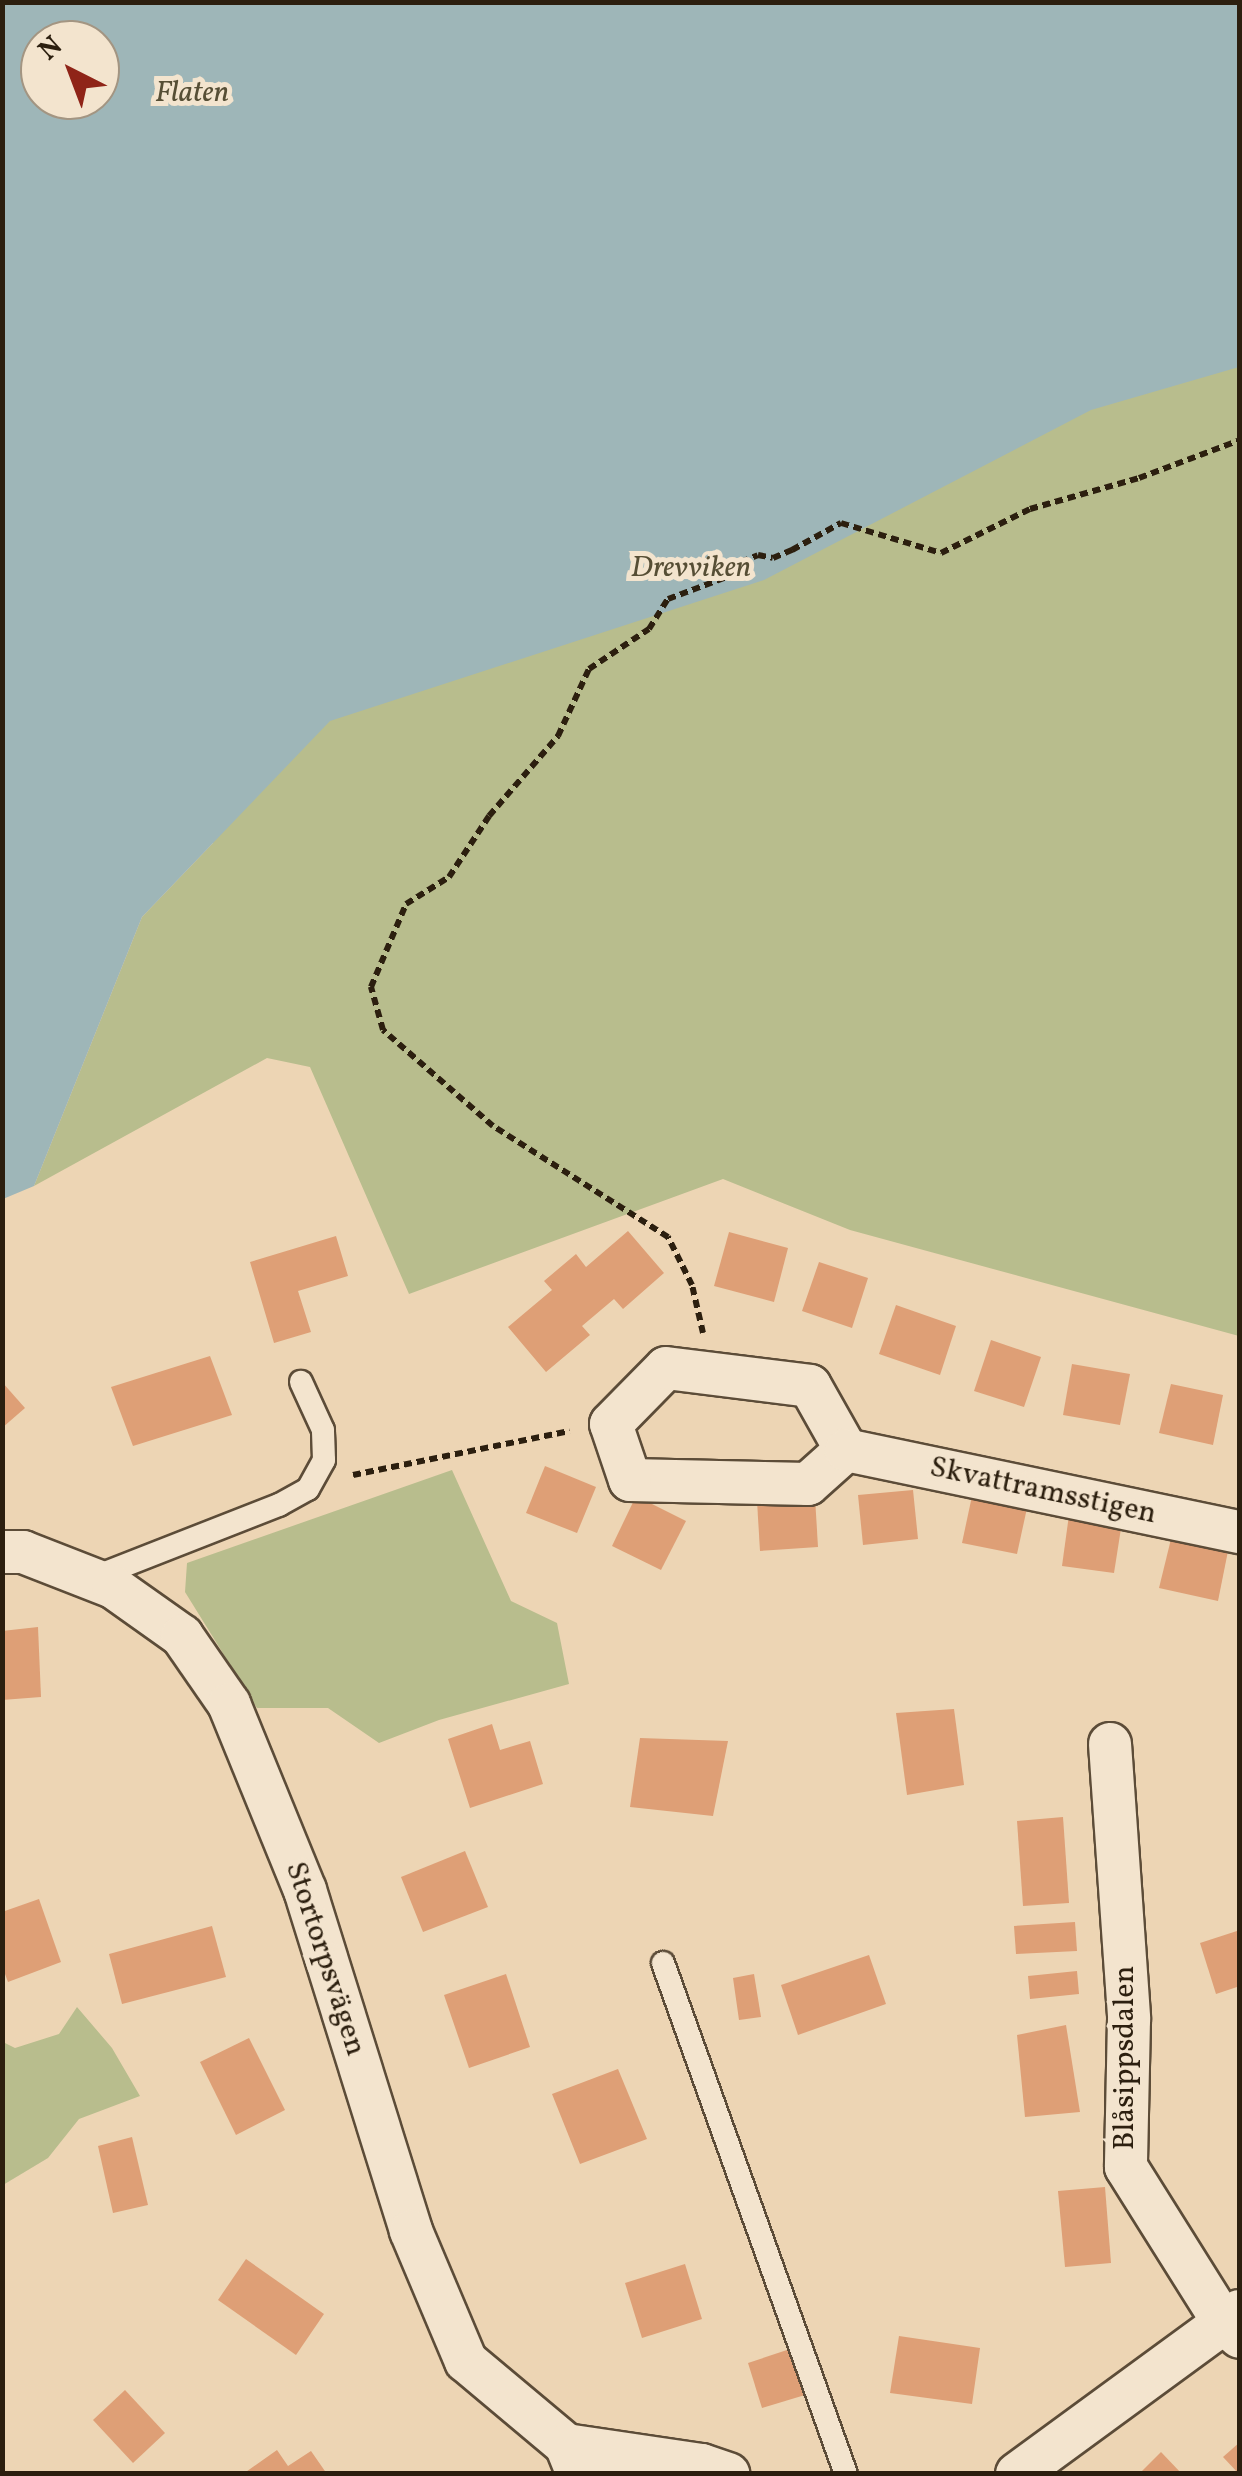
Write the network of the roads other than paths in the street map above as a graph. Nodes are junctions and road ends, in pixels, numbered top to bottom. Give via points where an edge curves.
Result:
1 (301, 1382) dead end
2 (846, 1450) junction
3 (1240, 1532) edge
4 (2, 1552) edge
5 (90, 1578) junction
6 (1110, 1744) dead end
7 (663, 1964) dead end
8 (1234, 2323) edge
9 (572, 2459) edge
10 (728, 2474) edge
11 (846, 2474) edge
12 (1017, 2474) edge

1 - 5 lane via 323,1430 324,1460 308,1488
2 - 2 street via 810,1386 666,1368 610,1424 630,1480 808,1484
2 - 3 street, Skvattramsstigen
4 - 5 street, Stortorpsvägen via 23,1552
5 - 9 street, Stortorpsvägen via 182,1636 228,1704 306,1890 411,2231 466,2361
6 - 8 street, Blåsippsdalen via 1128,2019 1126,2166
7 - 11 lane
8 - 12 street
9 - 10 street, Stortorpsvägen via 702,2465

